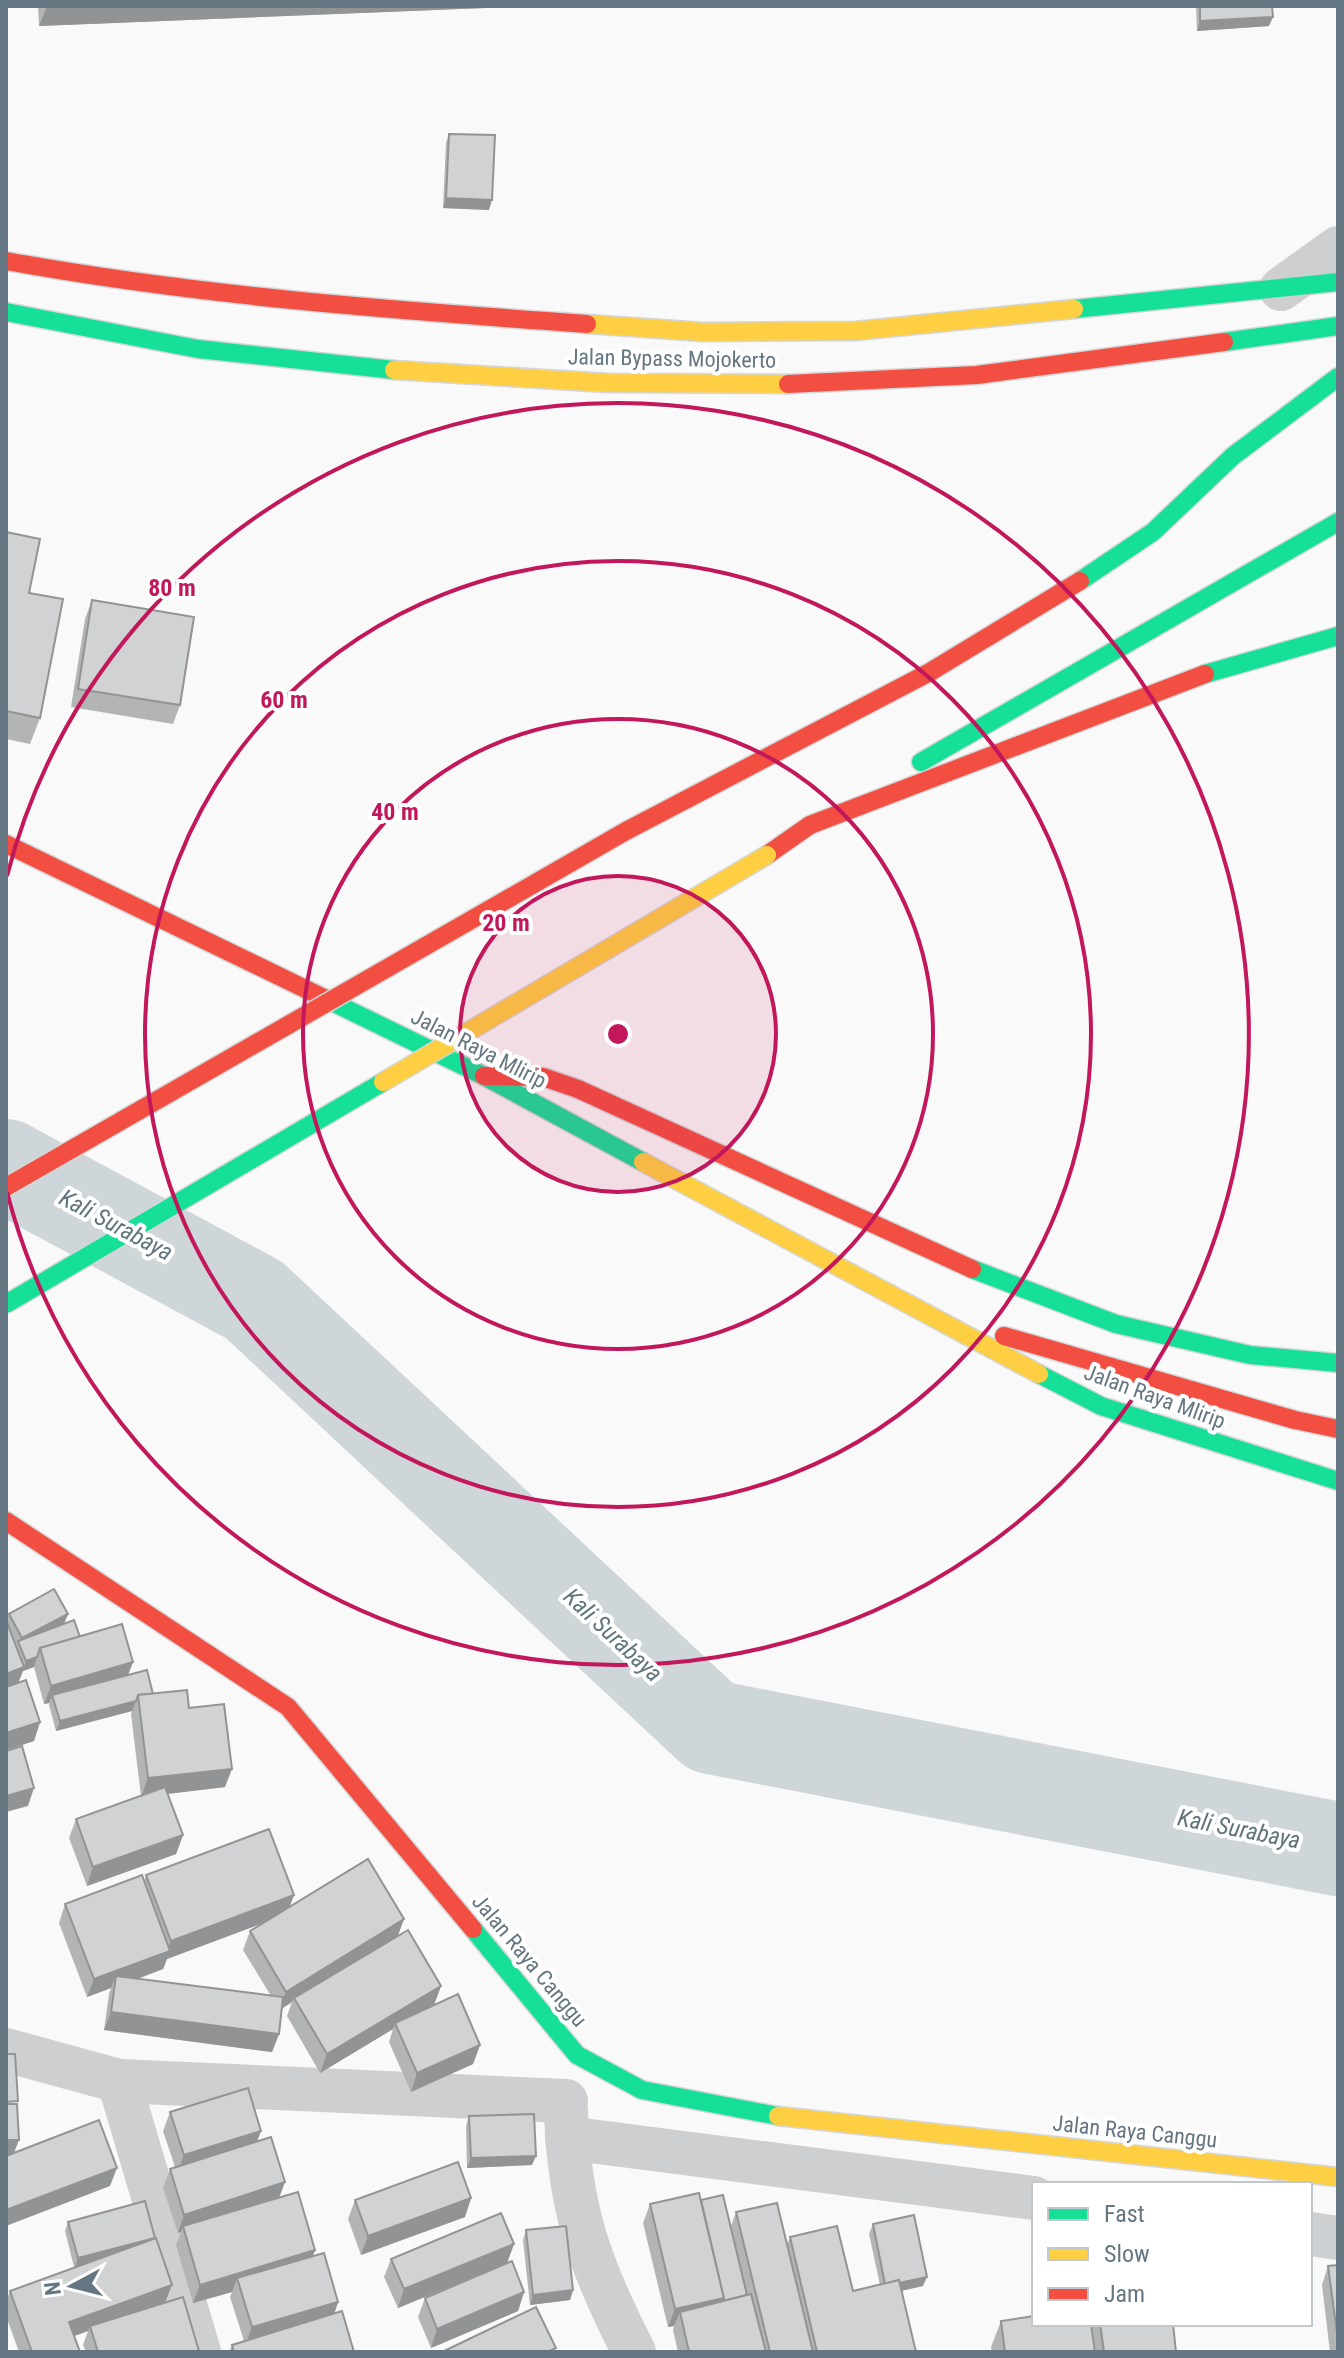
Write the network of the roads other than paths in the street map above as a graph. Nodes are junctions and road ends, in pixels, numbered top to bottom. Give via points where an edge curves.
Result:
1 (1338, 248) edge
2 (6, 261) edge
3 (1338, 282) edge
4 (1281, 289) junction
5 (6, 312) edge
6 (1338, 326) edge
7 (1338, 377) edge
8 (1338, 522) edge
9 (1338, 636) edge
10 (810, 825) junction
11 (6, 844) edge
12 (484, 1076) junction
13 (6, 1187) edge
14 (6, 1304) edge
15 (921, 1314) junction
16 (1338, 1363) edge
17 (1338, 1429) edge
18 (1338, 1481) edge
19 (6, 1521) edge
20 (6, 2050) edge
21 (577, 2055) junction
22 (119, 2081) junction
23 (566, 2119) junction
24 (1338, 2177) edge
25 (1032, 2198) edge
26 (1312, 2234) edge
27 (1338, 2238) edge
28 (199, 2352) edge
29 (634, 2352) edge

1 - 4 street
2 - 4 main road, Jalan Bypass Mojokerto via 301,303 703,332 855,331
3 - 4 main road, Jalan Bypass Mojokerto
5 - 6 main road, Jalan Bypass Mojokerto via 211,350 488,378 714,385 859,383 972,374
7 - 13 main road, bridge via 1233,456 1153,532 1065,591 930,672 626,831
8 - 10 main road
9 - 10 main road via 1224,667
10 - 14 main road, bridge
11 - 12 main road, Jalan Raya Mlirip
12 - 15 main road, Jalan Raya Mlirip
12 - 16 main road via 543,1077 578,1089 976,1271 1116,1324 1250,1355
15 - 17 main road, Jalan Raya Mlirip
15 - 18 main road, Jalan Raya Mlirip via 1101,1406
19 - 21 main road, Jalan Raya Canggu via 288,1707
20 - 22 street
21 - 23 street
21 - 24 main road, Jalan Raya Canggu via 642,2090 793,2119
22 - 23 street
22 - 28 street
23 - 25 street
23 - 29 street via 575,2209 596,2277
26 - 27 street

